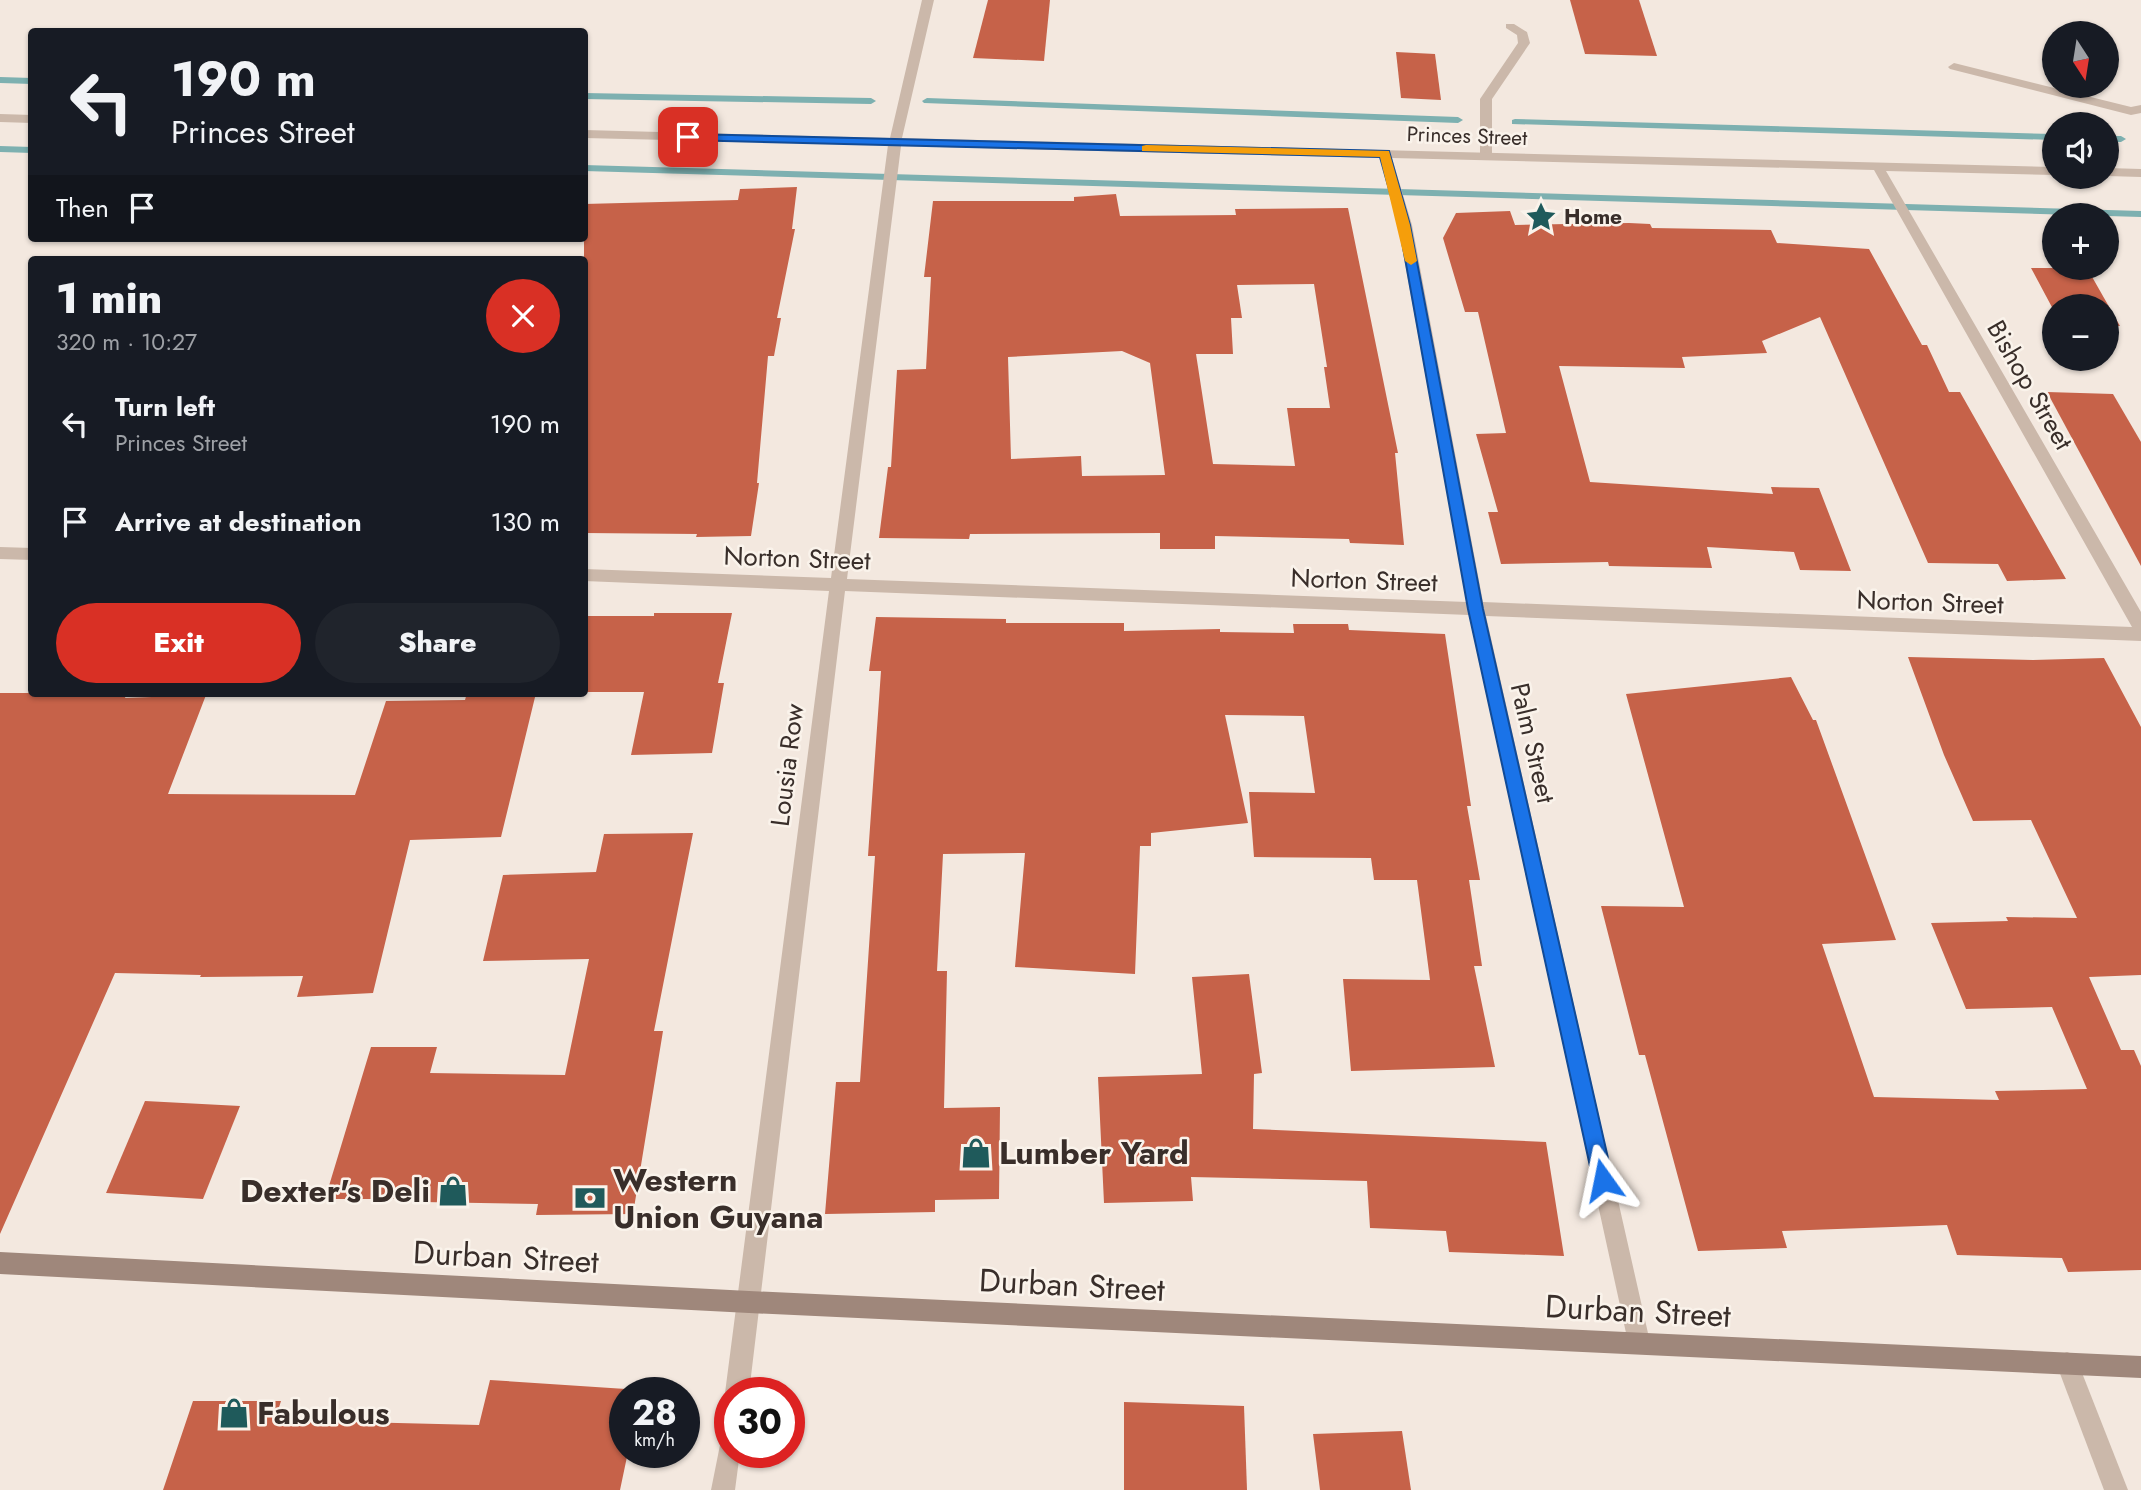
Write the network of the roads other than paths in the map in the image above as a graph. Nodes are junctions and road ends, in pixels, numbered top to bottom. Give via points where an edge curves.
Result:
1 (928, 0) edge
2 (1510, 26) dead end
3 (1954, 68) dead end
4 (2136, 110) edge
5 (0, 118) edge
6 (28, 119) edge
7 (2141, 126) edge
8 (588, 134) edge
9 (895, 143) junction
10 (1385, 153) junction
11 (1486, 156) junction
12 (1878, 167) junction
13 (2042, 171) edge
14 (2119, 172) edge
15 (2141, 173) edge
16 (0, 553) edge
17 (28, 554) edge
18 (588, 575) edge
19 (837, 584) junction
20 (1476, 609) junction
21 (2141, 627) edge
22 (2141, 634) edge
23 (0, 1263) edge
24 (749, 1302) junction
25 (1639, 1342) junction
26 (2067, 1363) junction
27 (2141, 1367) edge
28 (739, 1377) edge
29 (726, 1468) edge
30 (723, 1490) edge
31 (2116, 1490) edge

1 - 9 street, Lousia Row
2 - 11 street via 1523,34 1524,43 1486,99
3 - 4 street
4 - 7 street
5 - 6 street
8 - 9 street, Princes Street
9 - 10 street, Princes Street
9 - 19 street, Lousia Row
10 - 11 street, Princes Street
10 - 20 street, Palm Street via 1405,225
11 - 12 street, Princes Street
12 - 13 street, Princes Street
12 - 21 street, Bishop Street
14 - 15 street
16 - 17 street
18 - 19 street, Norton Street
19 - 20 street, Norton Street
19 - 24 street, Lousia Row
20 - 22 street, Norton Street
20 - 25 street, Palm Street
23 - 24 street, Durban Street
24 - 25 street, Durban Street
24 - 28 street, Lousia Row
25 - 26 street, Durban Street
26 - 27 street, Durban Street
26 - 31 street
29 - 30 street

